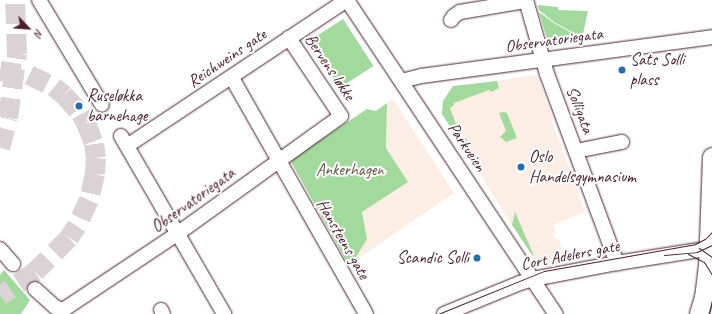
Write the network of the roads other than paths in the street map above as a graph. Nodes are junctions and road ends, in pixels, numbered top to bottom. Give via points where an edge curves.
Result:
1 (39, 0) edge
2 (347, 0) edge
3 (526, 1) edge
4 (467, 5) edge
5 (451, 20) dead end
6 (712, 37) edge
7 (289, 38) junction
8 (542, 60) junction
9 (232, 78) junction
10 (401, 81) junction
11 (102, 105) dead end
12 (341, 116) joint
13 (622, 142) dead end
14 (576, 151) junction
15 (712, 158) edge
16 (277, 161) junction
17 (177, 234) junction
18 (710, 248) edge
19 (0, 249) edge
20 (617, 262) junction
21 (13, 264) dead end
22 (533, 279) junction
23 (35, 289) dead end
24 (712, 296) edge
25 (63, 312) edge
26 (224, 314) edge
27 (366, 314) edge
28 (444, 314) edge
29 (556, 314) edge
30 (699, 314) edge
31 (703, 314) edge

1 - 11 street
2 - 7 street, Reichweins gate
2 - 10 street, Parkveien
3 - 4 street
3 - 8 street, Solligata
4 - 5 street
6 - 8 street, Observatoriegata
7 - 9 street, Reichweins gate
7 - 12 street, Bervens løkke
8 - 10 street, Observatoriegata
8 - 14 street, Solligata
9 - 16 street, Hansteens gate
9 - 17 street, Reichweins gate via 124,141
10 - 22 street, Parkveien
12 - 16 street, Observatoriegata
13 - 14 street
14 - 20 street, Solligata
15 - 18 main road
16 - 17 street, Observatoriegata
16 - 27 street, Hansteens gate
17 - 25 street, Observatoriegata
17 - 26 street
18 - 20 street, Cort Adelers gate
18 - 30 main road via 707,280
19 - 21 street
20 - 22 street, Cort Adelers gate
22 - 28 street, Cort Adelers gate
22 - 29 street, Parkveien
23 - 25 street
24 - 31 street

